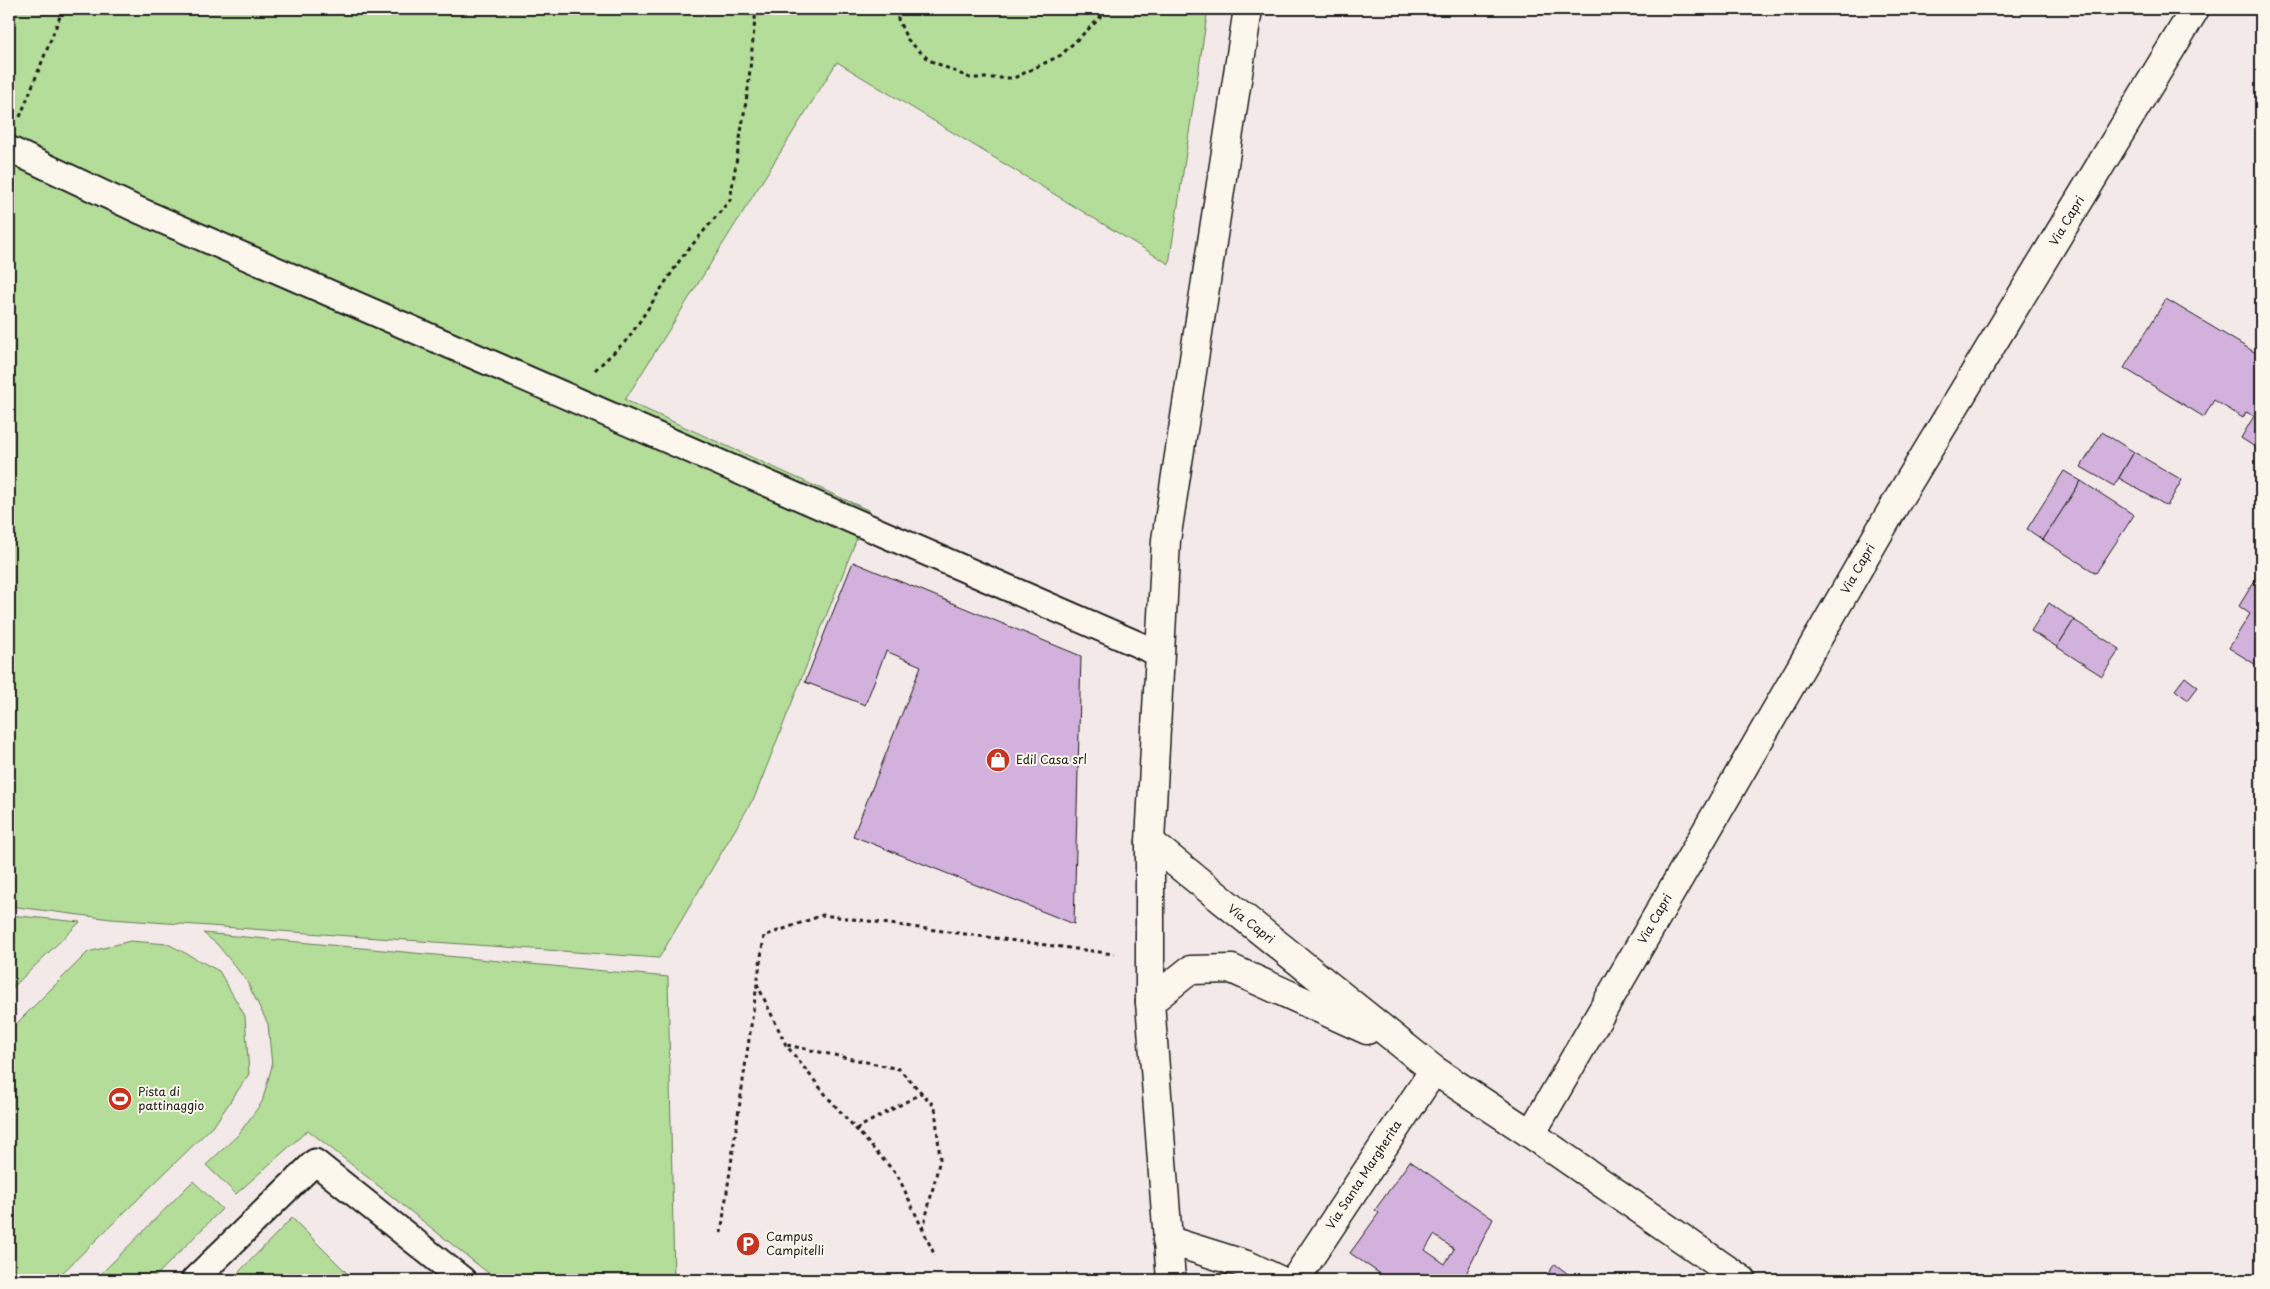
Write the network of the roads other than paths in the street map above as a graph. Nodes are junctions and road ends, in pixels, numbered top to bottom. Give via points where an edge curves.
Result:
1 (1248, 9) edge
2 (2195, 9) edge
3 (9, 149) edge
4 (1160, 654) junction
5 (1150, 842) junction
6 (1150, 1002) junction
7 (1399, 1044) junction
8 (1434, 1070) junction
9 (1531, 1134) junction
10 (1167, 1240) junction
11 (194, 1280) edge
12 (463, 1280) edge
13 (1170, 1280) edge
14 (1279, 1280) edge
15 (1295, 1280) edge
16 (1742, 1280) edge

1 - 4 street via 1166,540
2 - 9 street, Via Capri via 1899,498
3 - 4 lane via 136,209
4 - 5 street
5 - 6 street
5 - 7 street, Via Capri
6 - 7 street, Via Capri via 1190,970 1232,969
6 - 10 street
7 - 8 street, Via Capri
8 - 9 street, Via Capri
8 - 15 street, Via Santa Margherita
9 - 16 street, Via Capri
10 - 13 street
10 - 14 street via 1247,1265
11 - 12 lane via 315,1162

